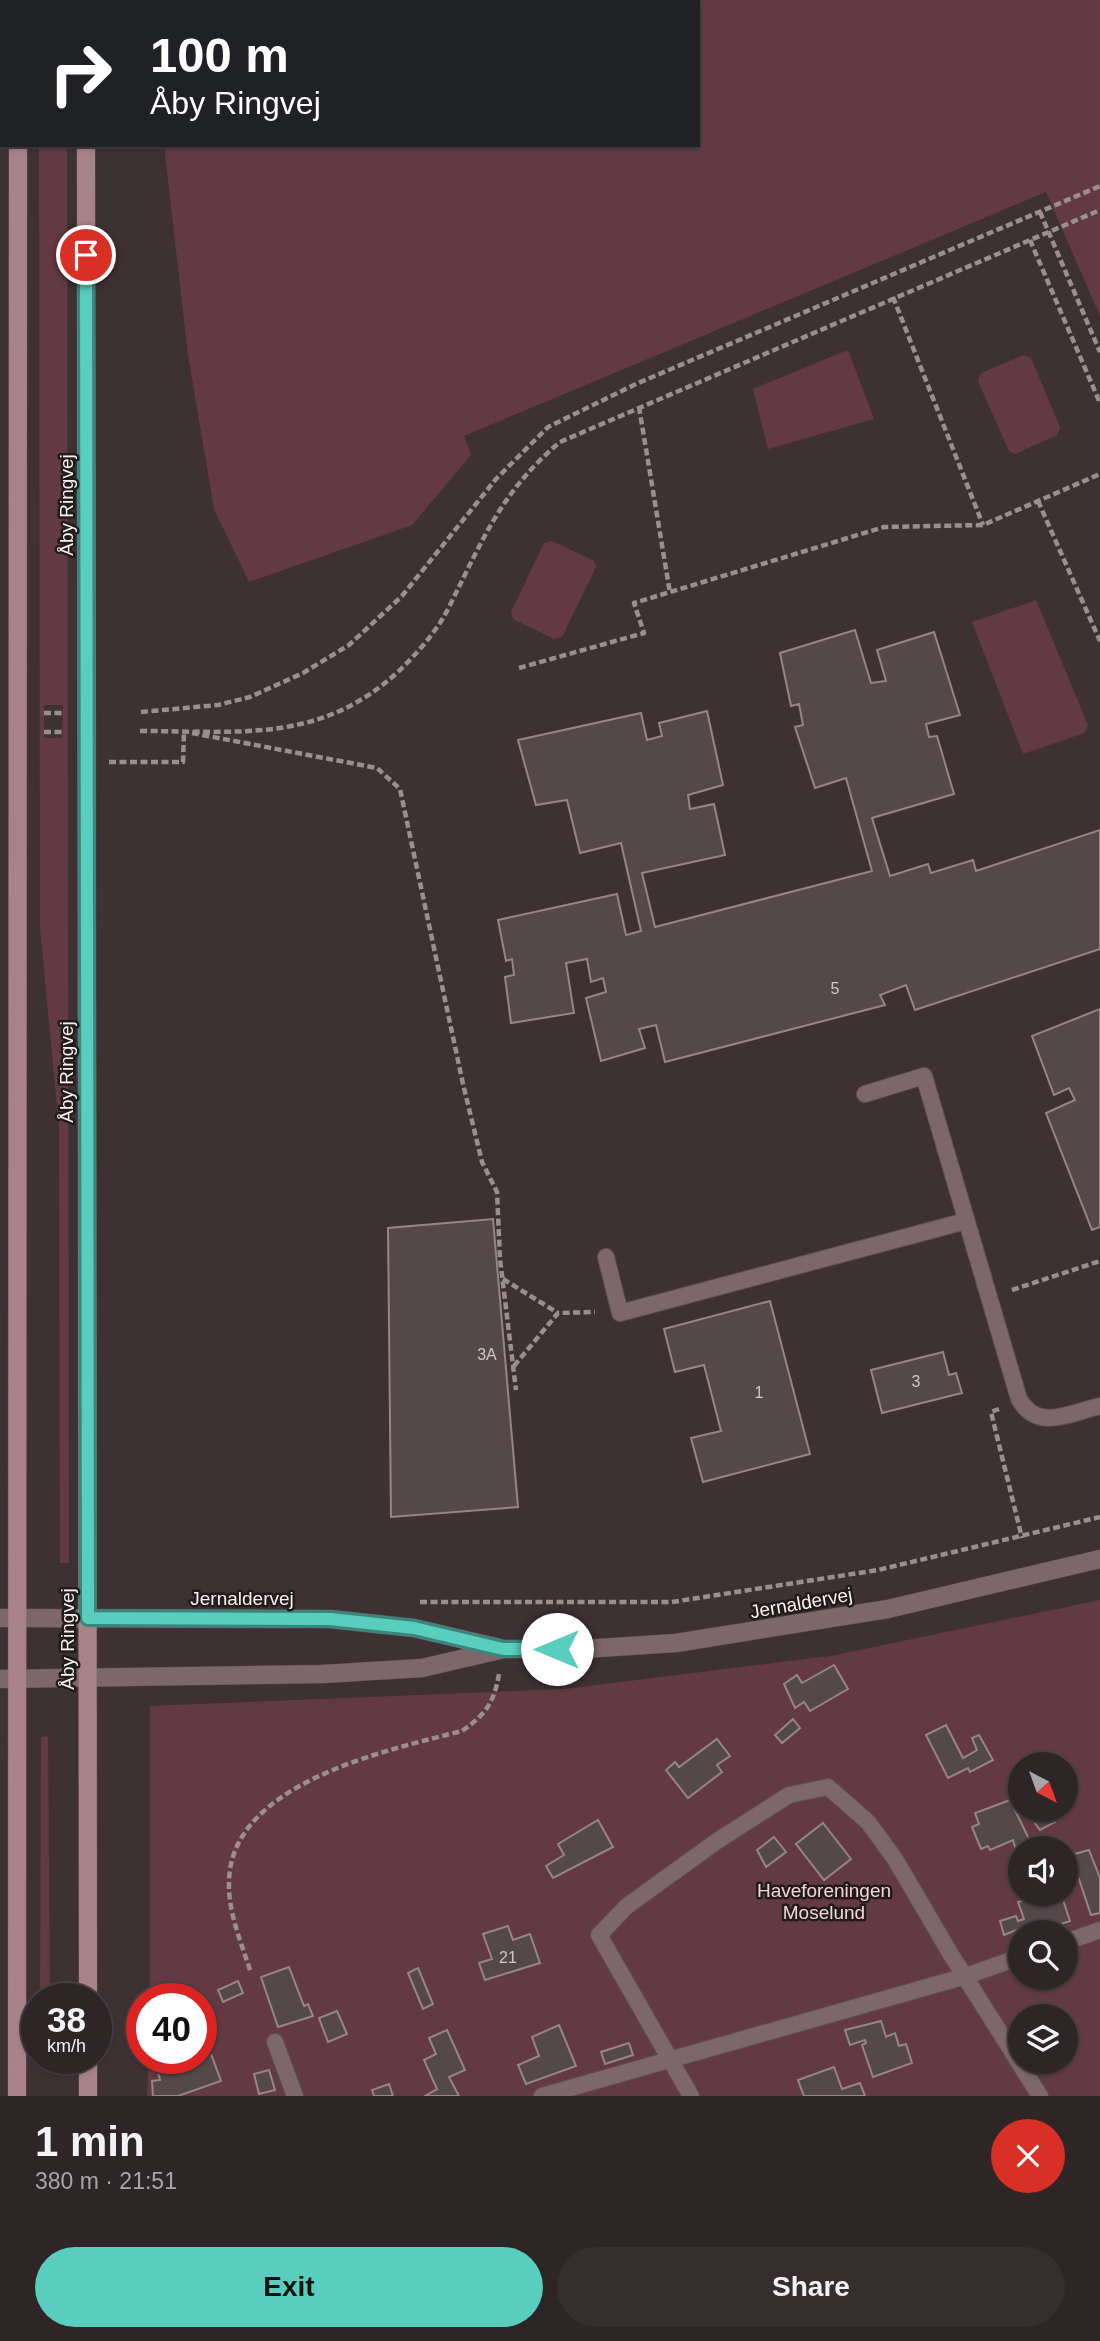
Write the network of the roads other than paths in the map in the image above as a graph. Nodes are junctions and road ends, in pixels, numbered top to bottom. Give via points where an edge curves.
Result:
1 (18, 147) edge
2 (86, 147) edge
3 (864, 1094) dead end
4 (966, 1221) junction
5 (606, 1257) dead end
6 (1100, 1406) edge
7 (1100, 1559) edge
8 (0, 1618) edge
9 (20, 1618) junction
10 (88, 1618) junction
11 (503, 1649) junction
12 (0, 1679) edge
13 (20, 1679) junction
14 (87, 1680) junction
15 (1100, 1930) edge
16 (1078, 1938) edge
17 (1008, 1961) edge
18 (966, 1976) junction
19 (88, 1983) edge
20 (275, 2042) dead end
21 (670, 2060) junction
22 (88, 2074) edge
23 (18, 2096) edge
24 (88, 2096) edge
25 (295, 2096) edge
26 (542, 2096) edge
27 (691, 2096) edge
28 (1040, 2096) edge

1 - 9 main road
2 - 10 main road, Åby Ringvej
3 - 4 lane via 924,1076
4 - 5 lane via 620,1312
4 - 6 lane via 1027,1413 1041,1420
7 - 11 street, Jernaldervej via 781,1629 676,1643
8 - 9 street, Jernaldervej
9 - 10 street, Jernaldervej
9 - 13 main road
10 - 11 street, Jernaldervej via 330,1619 414,1628
10 - 14 main road, Åby Ringvej
11 - 14 street, Jernaldervej via 422,1668
12 - 13 street, Jernaldervej
13 - 14 street, Jernaldervej
13 - 23 main road
14 - 19 main road, Åby Ringvej
15 - 16 lane
17 - 18 lane
18 - 21 lane
18 - 21 lane via 868,1822 828,1787 789,1796 638,1898 599,1935
18 - 28 lane
20 - 25 lane
21 - 26 lane
21 - 27 lane
22 - 24 main road

